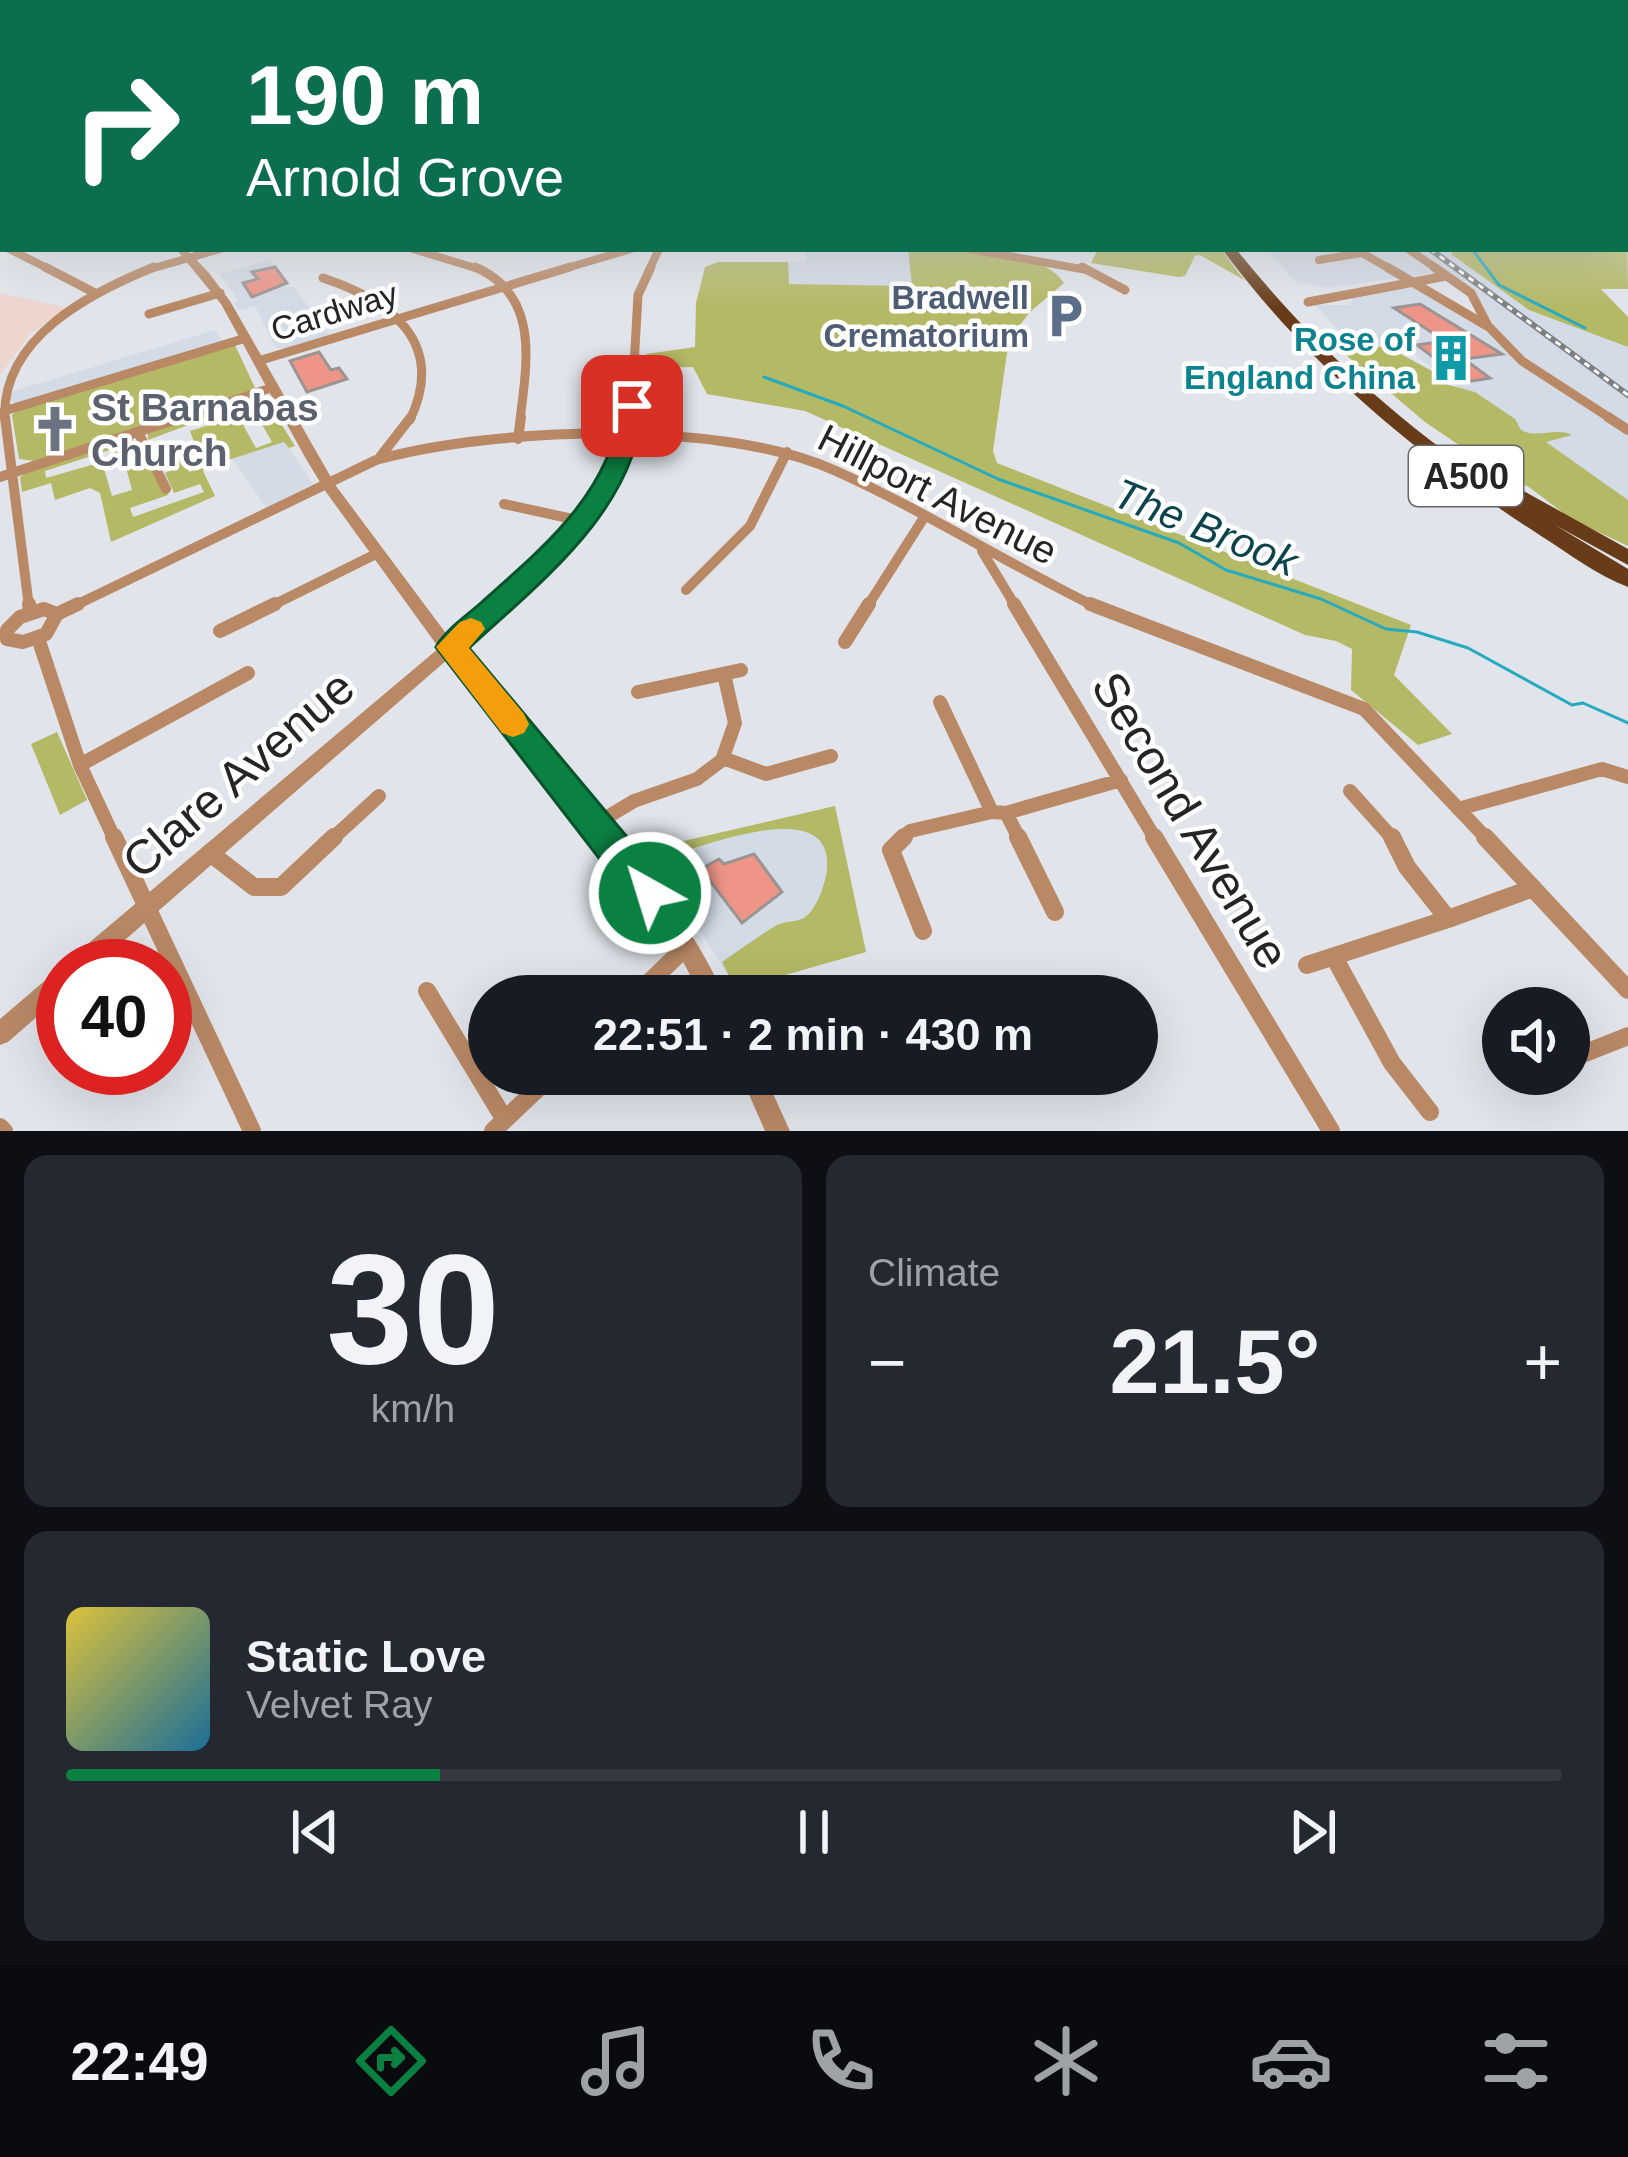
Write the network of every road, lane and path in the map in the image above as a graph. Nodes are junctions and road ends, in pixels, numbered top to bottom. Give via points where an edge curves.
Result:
1 (12, 252) edge
2 (424, 252) edge
3 (621, 252) edge
4 (658, 252) edge
5 (989, 252) edge
6 (1231, 252) edge
7 (1244, 252) edge
8 (1354, 252) edge
9 (1360, 252) edge
10 (1412, 252) edge
11 (185, 253) edge
12 (1319, 260) dead end
13 (1447, 276) junction
14 (323, 278) dead end
15 (1411, 282) junction
16 (510, 285) junction
17 (1125, 290) dead end
18 (220, 293) junction
19 (98, 294) junction
20 (1308, 302) dead end
21 (149, 314) dead end
22 (400, 319) junction
23 (1488, 326) junction
24 (246, 338) junction
25 (258, 361) junction
26 (271, 388) junction
27 (2, 411) edge
28 (1628, 430) edge
29 (138, 432) junction
30 (629, 434) junction
31 (518, 439) junction
32 (402, 440) junction
33 (416, 449) junction
34 (787, 452) junction
35 (376, 460) junction
36 (6, 474) edge
37 (327, 484) junction
38 (166, 489) dead end
39 (505, 504) dead end
40 (922, 519) junction
41 (582, 521) junction
42 (981, 550) junction
43 (378, 554) junction
44 (1628, 562) edge
45 (1035, 577) junction
46 (1628, 583) edge
47 (686, 590) dead end
48 (1009, 595) junction
49 (30, 613) junction
50 (57, 614) junction
51 (220, 631) dead end
52 (38, 638) junction
53 (5, 639) edge
54 (845, 642) dead end
55 (451, 647) junction
56 (248, 673) dead end
57 (638, 692) dead end
58 (940, 702) dead end
59 (831, 756) dead end
60 (723, 758) junction
61 (80, 765) junction
62 (1628, 777) edge
63 (1121, 780) junction
64 (1350, 791) dead end
65 (379, 796) dead end
66 (1458, 809) junction
67 (999, 813) junction
68 (594, 825) junction
69 (210, 853) junction
70 (1533, 888) junction
71 (146, 909) junction
72 (1055, 912) dead end
73 (1448, 919) junction
74 (924, 920) dead end
75 (111, 939) edge
76 (687, 946) junction
77 (1334, 956) junction
78 (1307, 965) dead end
79 (657, 975) edge
80 (702, 975) edge
81 (1628, 990) edge
82 (427, 991) dead end
83 (36, 1003) edge
84 (0, 1034) edge
85 (1628, 1036) edge
86 (1590, 1050) edge
87 (531, 1095) edge
88 (762, 1095) edge
89 (1430, 1112) dead end
90 (499, 1125) edge
91 (253, 1131) edge
92 (778, 1131) edge
93 (1331, 1131) edge

1 - 19 street
2 - 16 street
3 - 16 street, Cardway
4 - 30 street via 634,314
5 - 17 street via 1079,266
6 - 46 highway, A500 via 1275,311 1367,402
7 - 44 highway, A500 via 1331,356 1481,475
8 - 12 street
9 - 15 street
10 - 13 street
11 - 18 street
11 - 19 street
13 - 15 street
13 - 23 street via 1476,298
14 - 22 street
15 - 20 street
15 - 23 street
16 - 22 street, Cardway
16 - 31 street via 525,332
18 - 21 street
18 - 24 street
19 - 27 street via 29,348 8,379
22 - 25 street, Cardway
22 - 32 street via 421,386
23 - 28 street via 1522,361
24 - 25 street
24 - 27 street
25 - 26 street
26 - 29 street
26 - 37 street
27 - 36 street
29 - 36 street
29 - 38 street
30 - 31 street, Hillport Avenue
30 - 34 street, Hillport Avenue via 724,438
30 - 41 street
31 - 33 street, Hillport Avenue
32 - 33 street
32 - 35 street
33 - 35 street, Hillport Avenue
34 - 40 street, Hillport Avenue
34 - 47 street via 750,526
35 - 37 street, Hillport Avenue
36 - 49 street
37 - 43 street
37 - 50 street, Hillport Avenue
39 - 41 street
40 - 42 street, Hillport Avenue
40 - 54 street
41 - 55 street
42 - 45 street, Hillport Avenue
42 - 48 street, Second Avenue
43 - 51 street
43 - 55 street
45 - 48 street
45 - 66 street, Hillport Avenue via 1364,709
48 - 63 street, Second Avenue
49 - 50 street
49 - 53 street
50 - 52 street
52 - 53 street
52 - 61 street
55 - 68 street
55 - 69 street, Clare Avenue
56 - 61 street
57 - 60 street via 733,672 735,723
58 - 67 street
59 - 60 street via 766,774
60 - 68 street via 698,781 628,803
61 - 71 street
62 - 66 street via 1602,770
63 - 67 street
63 - 93 street, Second Avenue
64 - 73 street via 1388,829
65 - 69 street via 281,887 254,887
66 - 70 street
67 - 72 street
67 - 74 street via 910,831 891,850
68 - 76 street
69 - 71 street, Clare Avenue
70 - 73 street
70 - 81 street
71 - 75 street, Clare Avenue
71 - 91 street
73 - 77 street
76 - 79 street
76 - 80 street
77 - 78 street
77 - 89 street via 1391,1063
82 - 90 street
83 - 84 street
85 - 86 street
87 - 90 street
88 - 92 street

